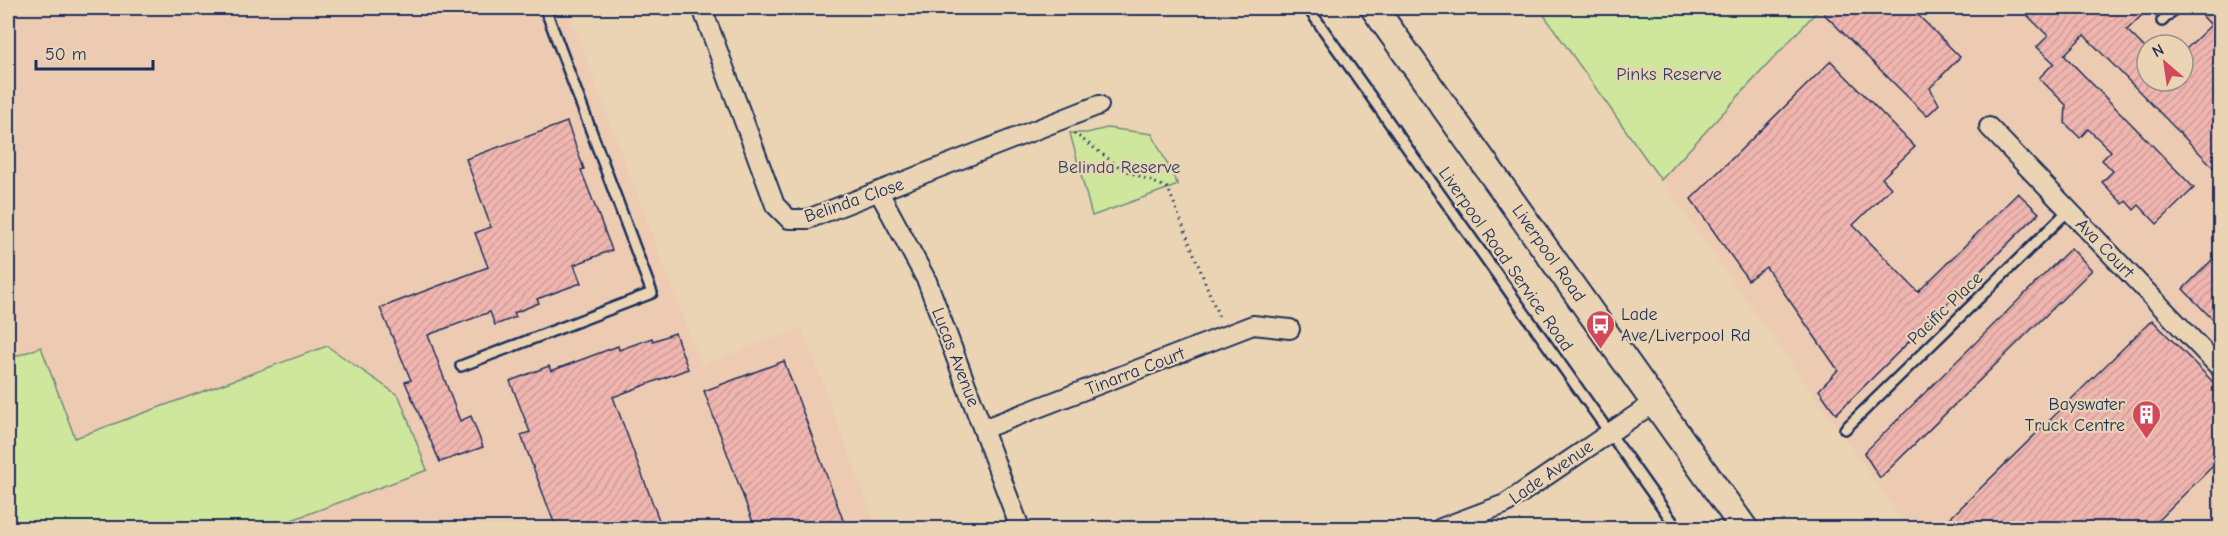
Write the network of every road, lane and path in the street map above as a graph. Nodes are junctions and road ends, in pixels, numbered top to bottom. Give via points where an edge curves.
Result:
1 (545, 8) edge
2 (702, 8) edge
3 (1308, 8) edge
4 (1374, 8) edge
5 (2175, 8) edge
6 (2162, 21) dead end
7 (1099, 105) dead end
8 (1989, 127) dead end
9 (1073, 132) dead end
10 (879, 192) junction
11 (2069, 210) junction
12 (1290, 329) dead end
13 (1226, 336) junction
14 (461, 366) dead end
15 (2220, 368) edge
16 (1655, 402) junction
17 (983, 429) junction
18 (1845, 429) dead end
19 (1609, 432) junction
20 (1020, 528) edge
21 (1441, 528) edge
22 (1677, 528) edge
23 (1744, 528) edge

1 - 14 lane via 652,293
2 - 10 street, Belinda Close via 781,213 789,219 808,219
3 - 19 lane, Liverpool Road Service Road
4 - 16 main road, Liverpool Road
5 - 6 lane
7 - 10 street, Belinda Close
8 - 11 street, Ava Court
9 - 13 path via 1122,169 1168,188
10 - 17 street, Lucas Avenue via 927,281
11 - 15 street, Ava Court
11 - 18 lane, Pacific Place
12 - 13 street, Tinarra Court via 1253,325
13 - 17 street, Tinarra Court
16 - 19 street, Lade Avenue
16 - 23 main road, Liverpool Road
17 - 20 street, Lucas Avenue
19 - 21 street, Lade Avenue via 1504,504
19 - 22 lane, Liverpool Road Service Road

